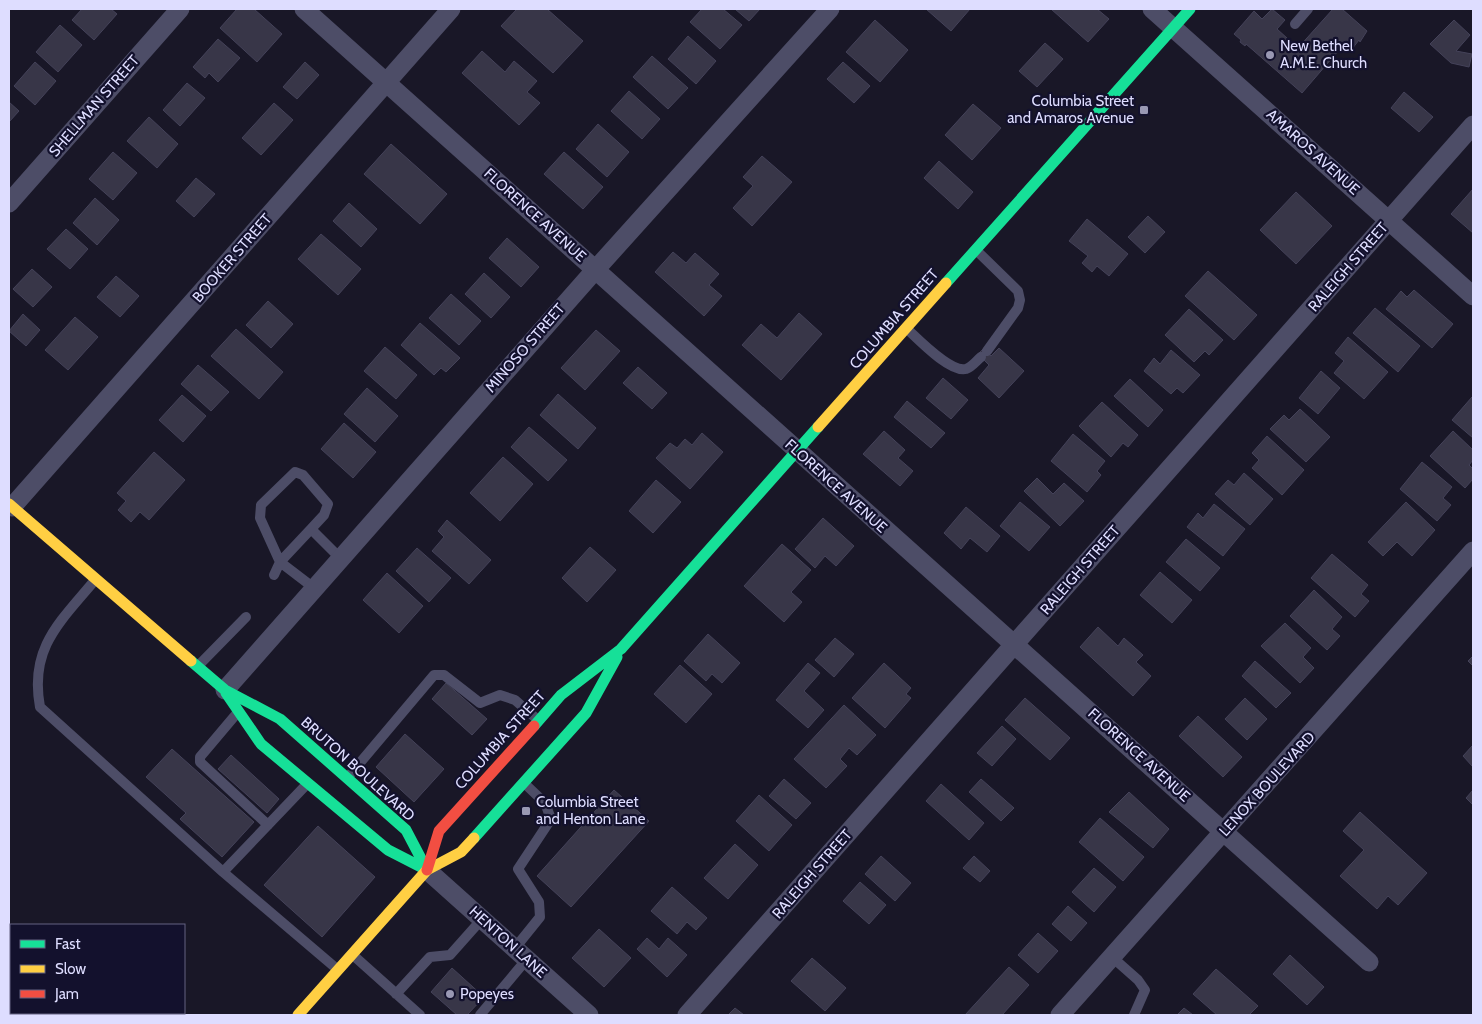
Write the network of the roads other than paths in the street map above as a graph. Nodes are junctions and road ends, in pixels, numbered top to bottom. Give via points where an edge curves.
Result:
1 (180, 9) edge
2 (304, 9) edge
3 (452, 9) edge
4 (830, 9) edge
5 (1152, 9) edge
6 (1190, 9) edge
7 (1308, 9) edge
8 (1294, 24) dead end
9 (1172, 27) junction
10 (386, 83) junction
11 (1473, 126) edge
12 (9, 203) edge
13 (1389, 220) junction
14 (975, 249) junction
15 (596, 268) junction
16 (1473, 296) edge
17 (906, 328) junction
18 (797, 451) junction
19 (10, 506) edge
20 (311, 529) junction
21 (1473, 551) edge
22 (341, 558) junction
23 (280, 562) junction
24 (274, 575) dead end
25 (96, 579) junction
26 (314, 588) junction
27 (246, 617) dead end
28 (1015, 644) junction
29 (621, 649) junction
30 (197, 667) junction
31 (225, 690) junction
32 (238, 711) junction
33 (538, 720) junction
34 (347, 778) junction
35 (524, 782) junction
36 (308, 783) junction
37 (268, 826) junction
38 (1225, 831) junction
39 (427, 870) junction
40 (224, 872) junction
41 (482, 919) junction
42 (351, 953) junction
43 (521, 954) junction
44 (1112, 958) junction
45 (1369, 962) dead end
46 (337, 969) junction
47 (396, 994) junction
48 (298, 1015) edge
49 (420, 1015) edge
50 (480, 1015) edge
51 (589, 1015) edge
52 (687, 1015) edge
53 (1060, 1015) edge
54 (1134, 1015) edge

1 - 12 street, SHELLMAN STREET
2 - 10 street, FLORENCE AVENUE
3 - 10 street, BOOKER STREET
4 - 15 street, MINOSO STREET
5 - 9 street, AMAROS AVENUE
6 - 9 street, COLUMBIA STREET
7 - 8 lane
9 - 13 street, AMAROS AVENUE
9 - 14 street, COLUMBIA STREET
10 - 15 street, FLORENCE AVENUE
10 - 19 street, BOOKER STREET
11 - 13 street, RALEIGH STREET
13 - 16 street, AMAROS AVENUE
13 - 28 street, RALEIGH STREET
14 - 17 street, COLUMBIA STREET
14 - 17 lane via 1018,291 1020,300 1018,308 984,354 966,369 954,368
15 - 18 street, FLORENCE AVENUE
15 - 22 street, MINOSO STREET
17 - 18 street, COLUMBIA STREET
18 - 28 street, FLORENCE AVENUE
18 - 29 street, COLUMBIA STREET
19 - 25 street, BRUTON BOULEVARD
20 - 22 lane
20 - 23 lane
20 - 23 lane via 324,515 328,504 303,475 295,472 260,505 260,518
21 - 38 street, LENOX BOULEVARD
22 - 26 street, MINOSO STREET
23 - 24 lane
23 - 26 lane
25 - 30 street, BRUTON BOULEVARD
25 - 40 lane via 53,631 39,661 36,687 40,707
26 - 31 street, MINOSO STREET
27 - 30 lane
28 - 38 street, FLORENCE AVENUE
28 - 52 street, RALEIGH STREET
29 - 33 street, COLUMBIA STREET via 561,695
29 - 35 street, COLUMBIA STREET via 586,713
30 - 31 street, BRUTON BOULEVARD
31 - 32 street, BRUTON BOULEVARD
31 - 34 street, BRUTON BOULEVARD via 280,719
32 - 36 street, BRUTON BOULEVARD via 261,744
32 - 37 lane via 200,757 200,762
33 - 34 lane via 515,700 500,695 480,704 444,675 434,675
33 - 39 street, COLUMBIA STREET via 439,831
34 - 39 street, BRUTON BOULEVARD via 406,830
35 - 39 street, COLUMBIA STREET via 461,852
35 - 43 lane via 545,803 552,819 518,869 539,902 540,917
36 - 37 lane
36 - 39 street, BRUTON BOULEVARD via 388,850
37 - 40 lane
38 - 44 street, LENOX BOULEVARD
38 - 45 street, FLORENCE AVENUE
39 - 41 street, HENTON LANE
39 - 42 street, COLUMBIA STREET
40 - 46 lane
41 - 43 street, HENTON LANE
41 - 47 lane via 456,950 450,955 430,957
42 - 46 street, COLUMBIA STREET
42 - 47 lane
43 - 50 lane
43 - 51 street, HENTON LANE
44 - 53 street, LENOX BOULEVARD
44 - 54 lane via 1145,990
46 - 48 street, COLUMBIA STREET
47 - 49 lane

